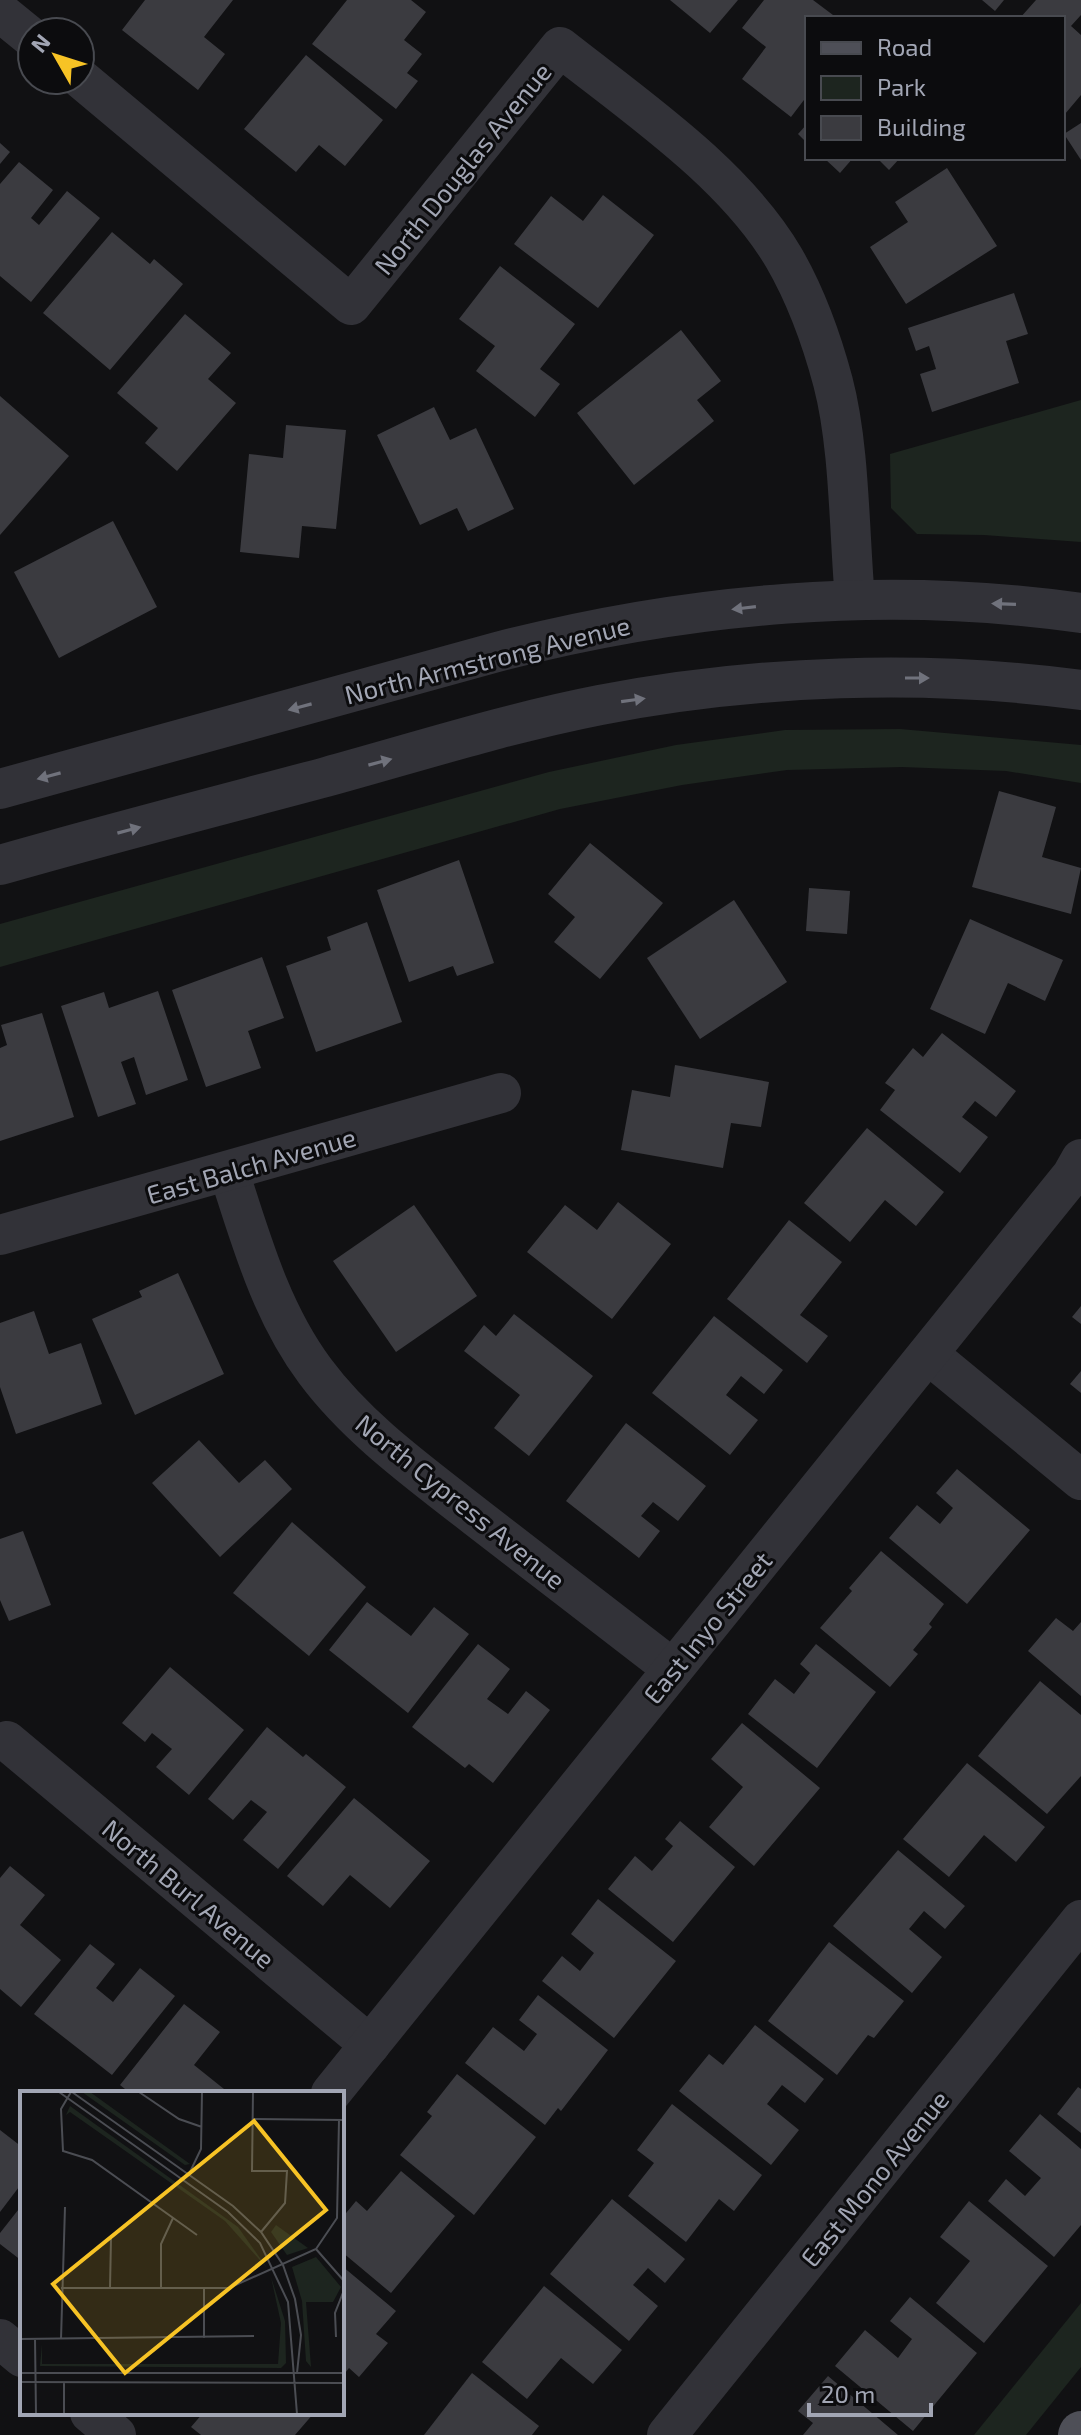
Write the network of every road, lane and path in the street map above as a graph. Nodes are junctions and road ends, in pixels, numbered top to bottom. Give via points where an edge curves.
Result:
1 (0, 12) edge
2 (16, 25) edge
3 (96, 91) edge
4 (855, 600) junction
5 (1081, 613) edge
6 (1081, 690) edge
7 (1, 785) edge
8 (0, 865) edge
9 (501, 1093) dead end
10 (1081, 1159) edge
11 (229, 1172) junction
12 (0, 1235) edge
13 (928, 1354) junction
14 (1081, 1480) edge
15 (673, 1669) junction
16 (7, 1741) dead end
17 (1081, 1920) edge
18 (370, 2045) junction
19 (333, 2091) edge
20 (0, 2339) edge
21 (20, 2355) edge
22 (92, 2415) edge
23 (116, 2435) edge
24 (667, 2435) edge

1 - 2 street
3 - 4 street, North Douglas Avenue via 351,305 560,47 687,147 741,200 784,258 815,326 833,384
5 -> 4 street, North Armstrong Avenue via 1021,605
4 -> 7 street, North Armstrong Avenue via 655,618 568,634
8 -> 6 street via 600,705 718,688 839,679 924,678
9 - 11 street, East Balch Avenue
10 - 13 street, East Inyo Street
11 - 12 street, East Balch Avenue
11 - 15 street, North Cypress Avenue via 260,1267 291,1334 324,1382 401,1458
13 - 14 street
13 - 15 street, East Inyo Street
15 - 18 street, East Inyo Street
16 - 18 street, North Burl Avenue
17 - 24 street, East Mono Avenue
18 - 19 street, East Inyo Street
20 - 21 street
22 - 23 street

